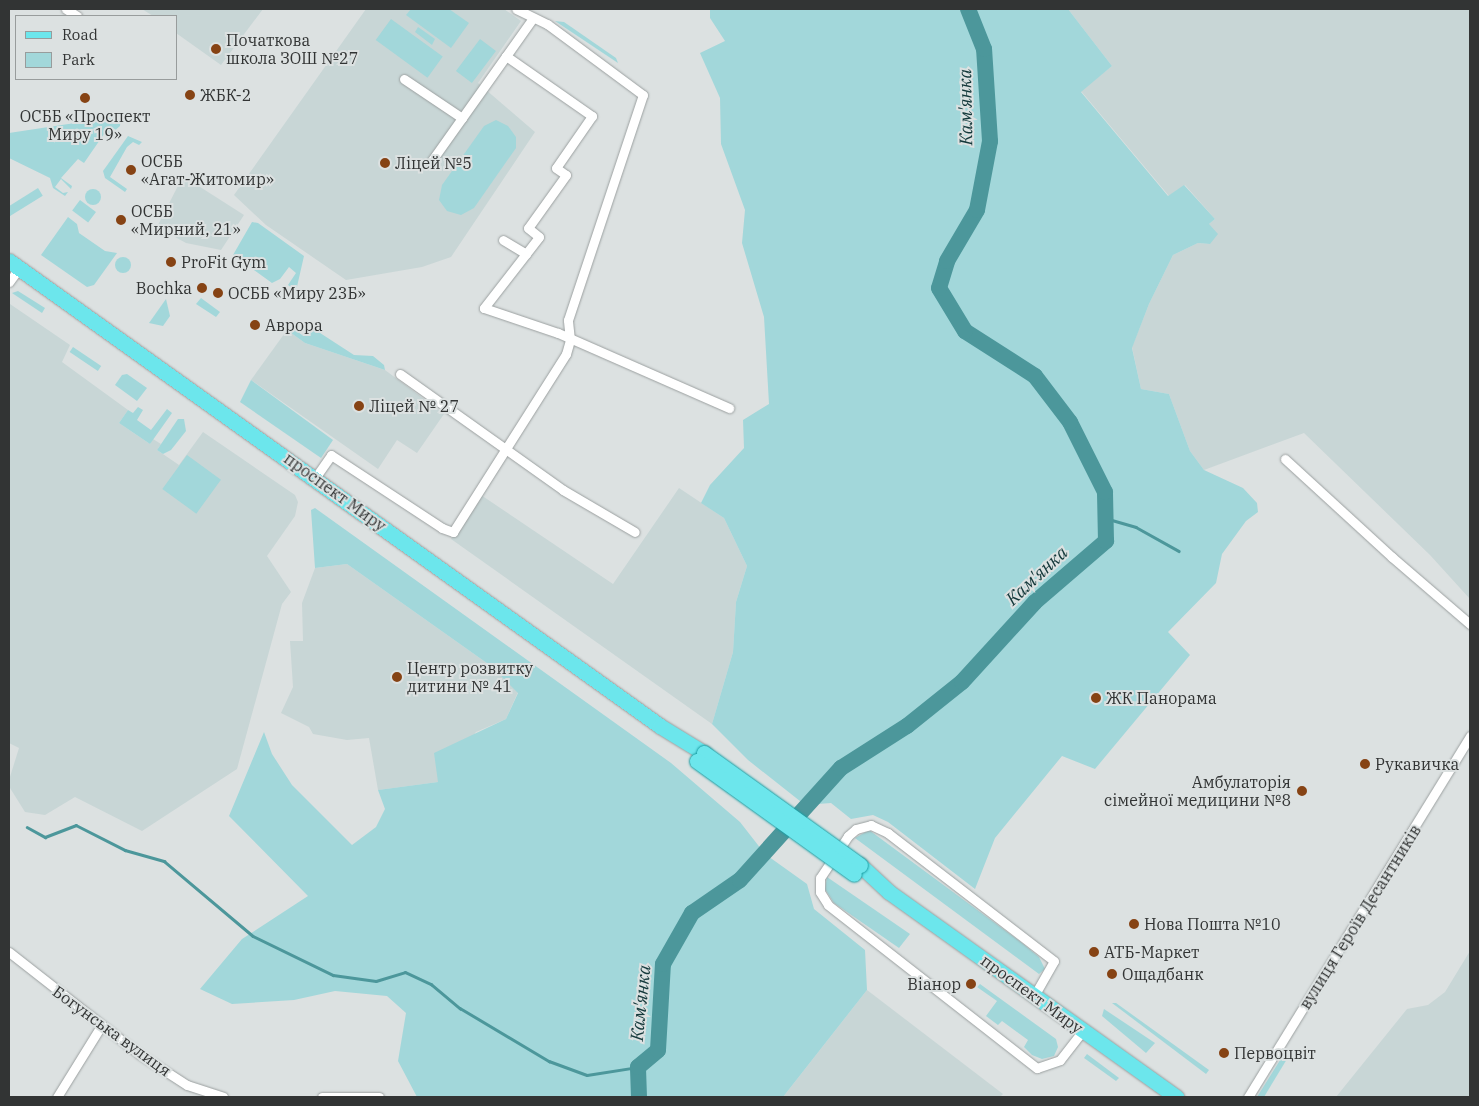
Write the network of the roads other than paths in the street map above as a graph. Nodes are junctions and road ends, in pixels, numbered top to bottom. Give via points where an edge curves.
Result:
1 (516, 9) edge
2 (533, 18) junction
3 (506, 56) junction
4 (404, 79) dead end
5 (462, 118) junction
6 (430, 163) dead end
7 (503, 240) dead end
8 (526, 254) junction
9 (14, 264) edge
10 (9, 282) edge
11 (570, 340) junction
12 (400, 374) dead end
13 (729, 408) dead end
14 (505, 450) junction
15 (1285, 459) dead end
16 (315, 478) junction
17 (635, 532) dead end
18 (1470, 624) edge
19 (1470, 736) edge
20 (9, 952) edge
21 (1034, 996) junction
22 (101, 1026) junction
23 (1083, 1031) junction
24 (57, 1097) edge
25 (223, 1097) edge
26 (322, 1097) edge
27 (379, 1097) edge
28 (1176, 1097) edge
29 (1248, 1097) edge

1 - 2 street
2 - 3 street
2 - 11 street via 547,24 643,95 568,320
3 - 5 street
3 - 8 street via 592,116 556,168 566,175 528,228 538,237
4 - 5 street
5 - 6 street
7 - 8 street
8 - 11 street via 484,308
9 - 10 street
9 - 16 main road, проспект Миру
11 - 13 street
11 - 14 street via 566,354
12 - 14 street
14 - 16 street via 453,532 331,455
14 - 17 street via 563,490
15 - 18 street via 1392,558
16 - 21 main road, проспект Миру, bridge
19 - 29 street, вулиця Героїв Десантників
20 - 22 street, Богунська вулиця
21 - 23 main road, проспект Миру
21 - 23 street via 1054,961 888,833 871,825 856,829 848,836 820,878 820,892 828,905 1037,1068 1060,1060
22 - 24 street
22 - 25 street, Богунська вулиця via 187,1085
23 - 28 main road, проспект Миру
26 - 27 street

